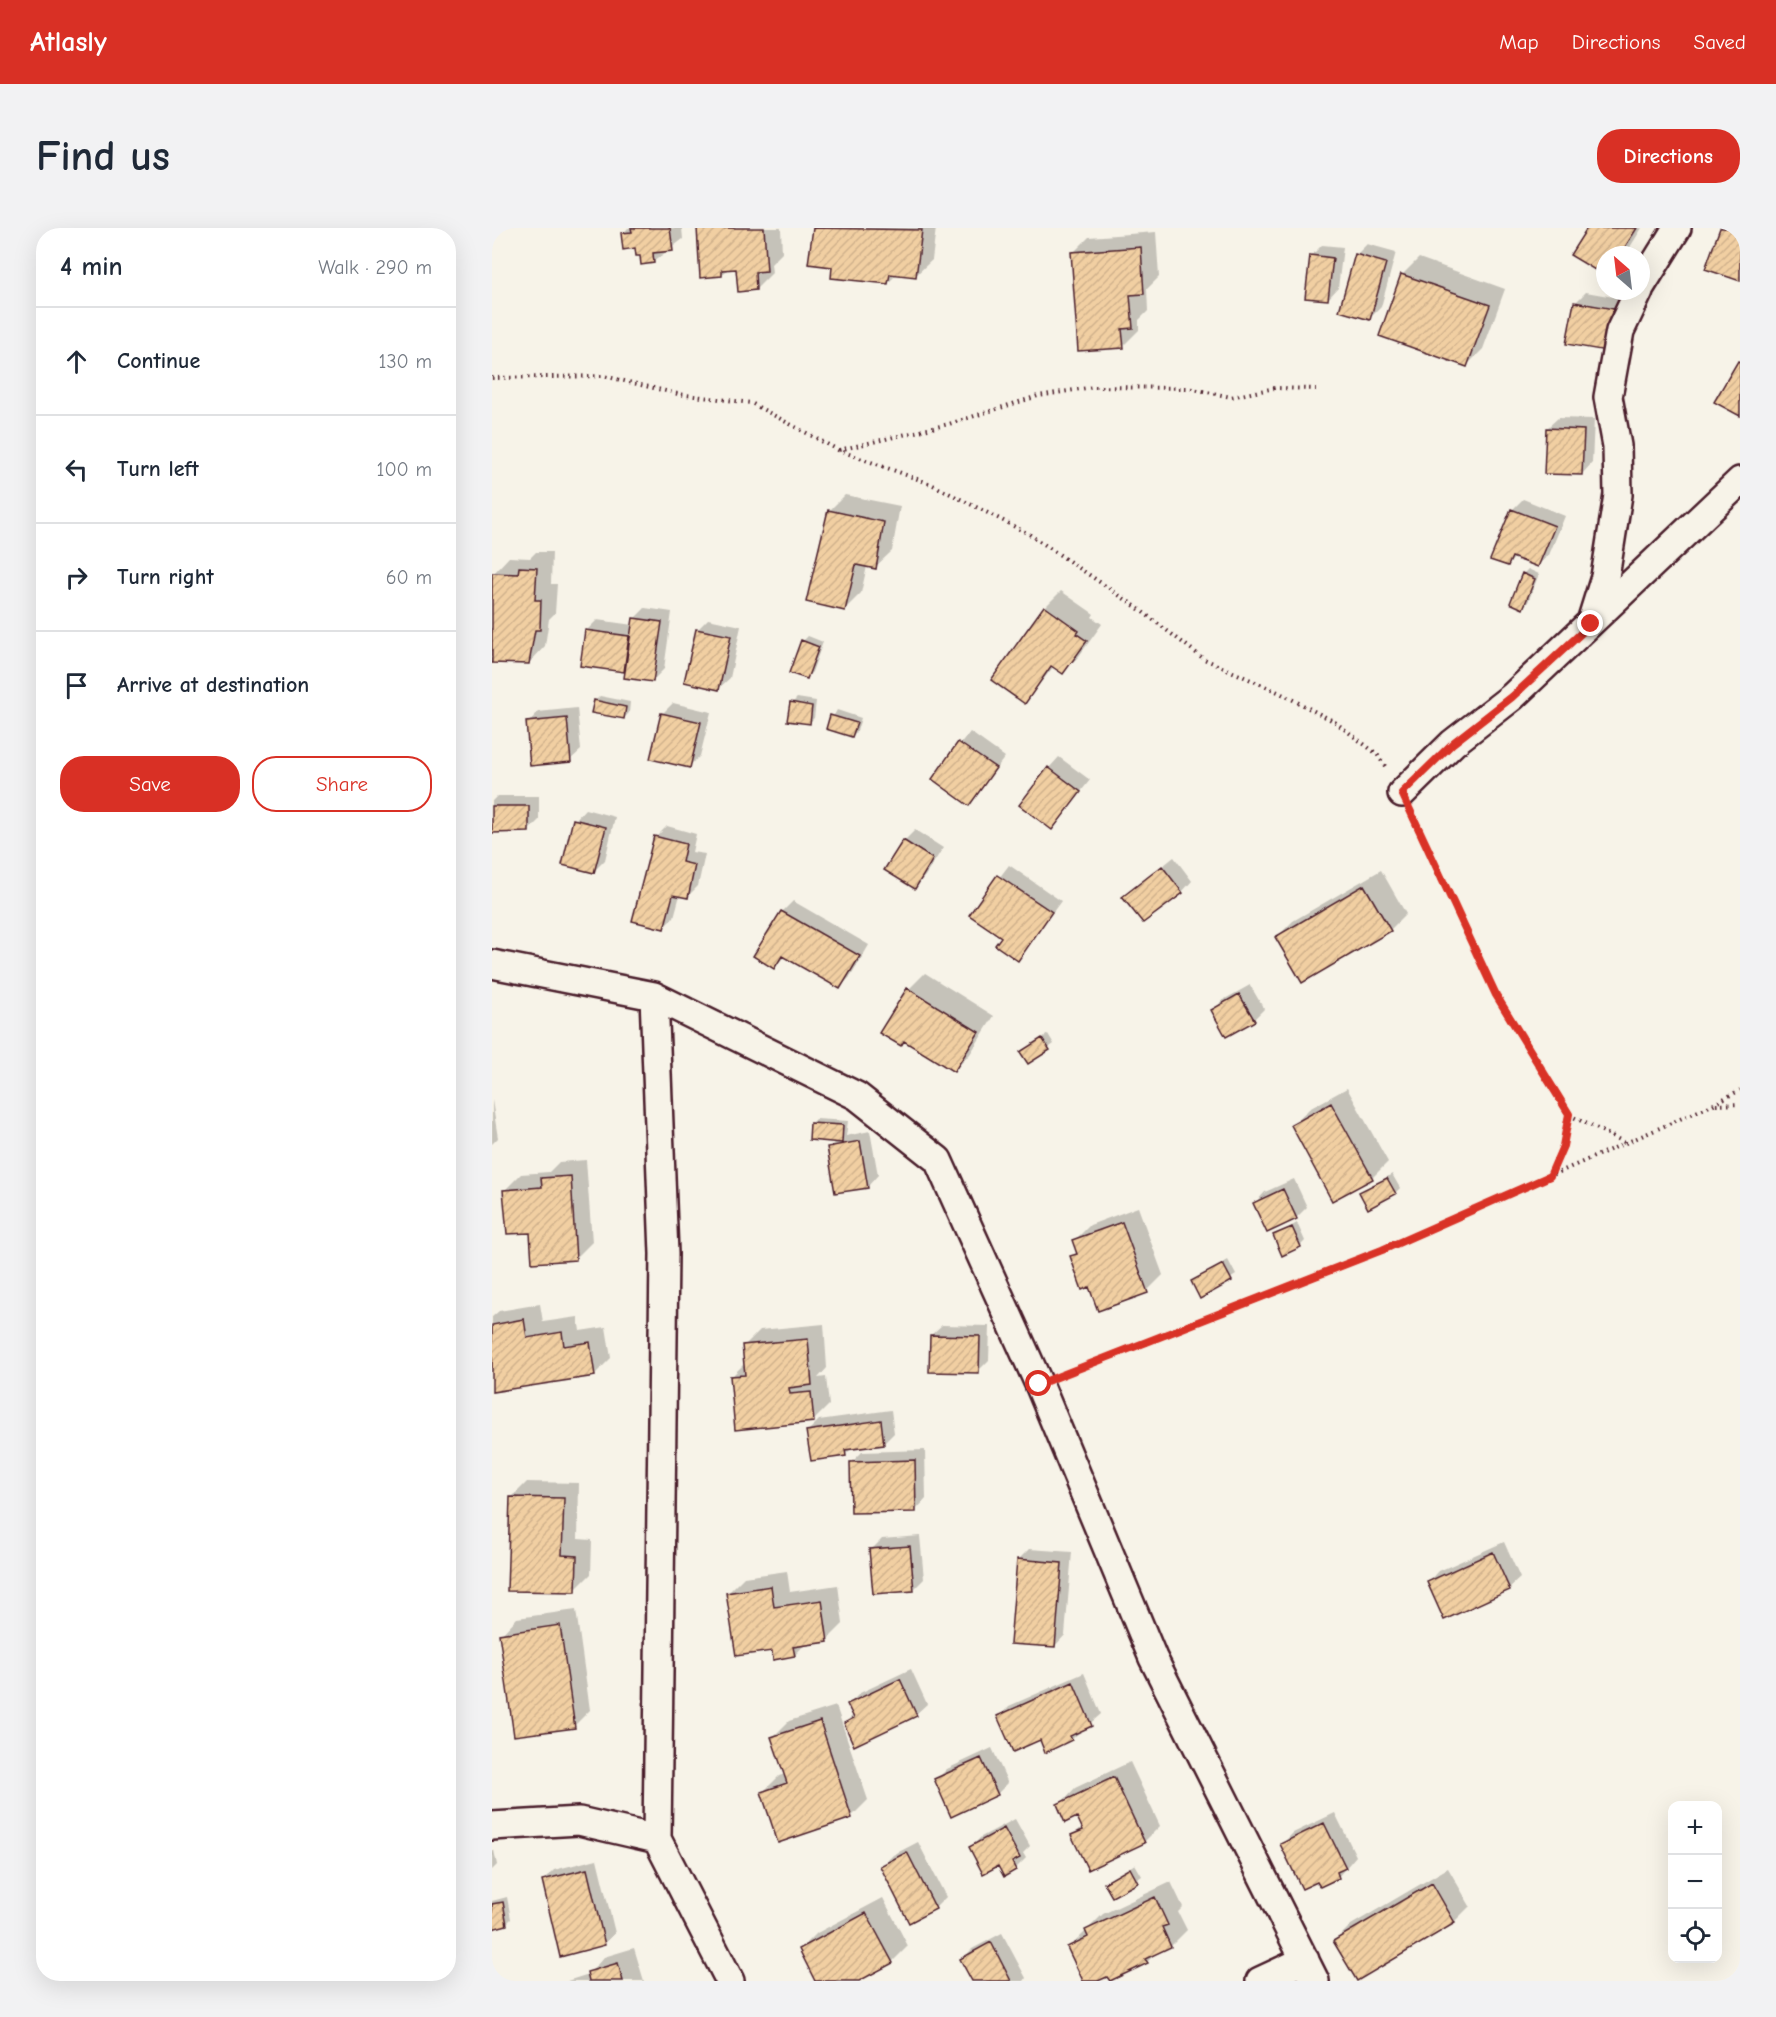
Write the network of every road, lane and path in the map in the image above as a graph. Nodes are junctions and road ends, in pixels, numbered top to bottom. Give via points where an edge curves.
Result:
1 (1677, 228) edge
2 (1650, 272) edge
3 (1635, 300) edge
4 (492, 378) edge
5 (1316, 390) dead end
6 (838, 450) junction
7 (1740, 481) edge
8 (1591, 624) junction
9 (1402, 793) junction
10 (492, 964) edge
11 (654, 996) junction
12 (1740, 1090) edge
13 (1740, 1104) edge
14 (1712, 1105) junction
15 (1569, 1114) junction
16 (1626, 1143) junction
17 (1550, 1176) junction
18 (1039, 1384) junction
19 (492, 1826) edge
20 (657, 1839) junction
21 (1310, 1971) edge
22 (730, 1981) edge
23 (1260, 1981) edge

1 - 2 street
3 - 8 street via 1620,330 1608,397 1617,446 1618,495 1605,577
4 - 6 path via 604,376 678,394 751,403
5 - 6 path via 1275,388 1231,397 1188,388 1093,387 1038,396 949,424
6 - 9 path via 931,484 1029,534 1135,606 1204,659 1335,722 1377,754
7 - 8 street
8 - 9 street via 1512,697 1453,743
9 - 15 path via 1496,995
10 - 11 street
11 - 18 street via 857,1096 938,1160
11 - 20 street via 664,1254
12 - 14 path
13 - 14 path
14 - 16 path
15 - 16 path
15 - 17 path via 1563,1146
16 - 17 path
17 - 18 path via 1382,1250
18 - 21 street via 1153,1658
19 - 20 street via 579,1821
20 - 22 street
21 - 23 street

